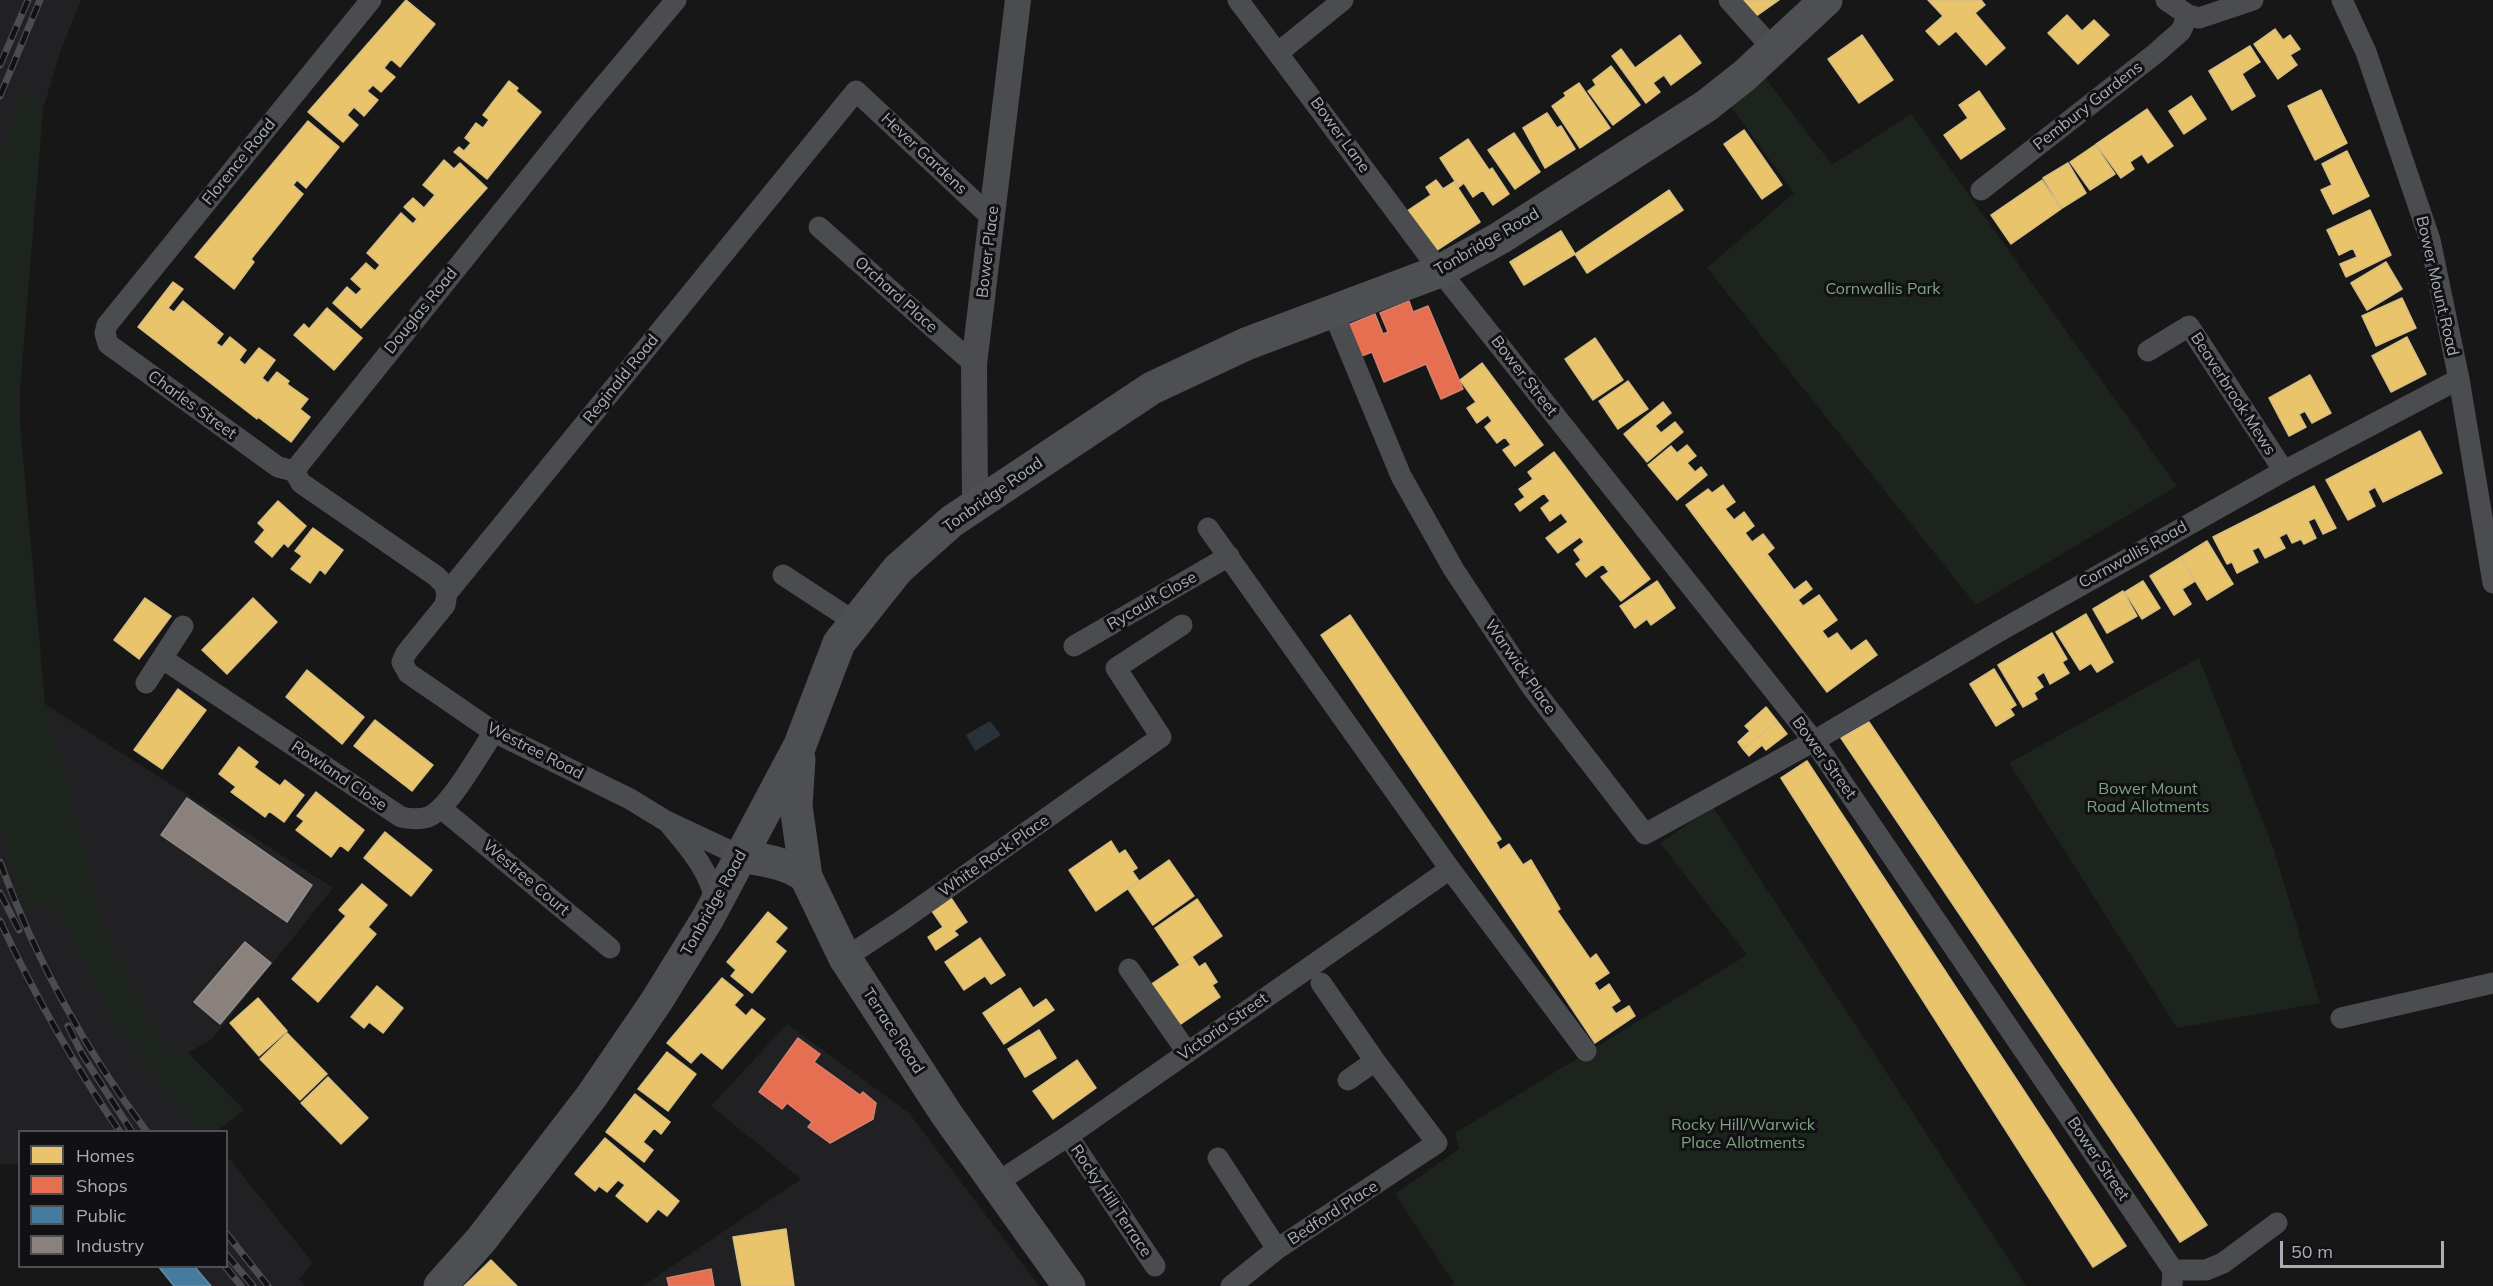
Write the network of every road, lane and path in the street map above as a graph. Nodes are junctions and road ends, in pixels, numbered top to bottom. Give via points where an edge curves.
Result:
1 (371, 0) edge
2 (676, 0) edge
3 (1018, 0) edge
4 (1238, 0) edge
5 (1343, 0) edge
6 (1729, 0) edge
7 (1826, 0) edge
8 (2166, 0) edge
9 (2253, 0) edge
10 (2342, 0) edge
11 (2188, 15) junction
12 (1773, 49) junction
13 (1279, 52) junction
14 (856, 91) joint
15 (1981, 190) dead end
16 (992, 218) junction
17 (819, 227) dead end
18 (1440, 271) junction
19 (1333, 312) junction
20 (107, 325) joint
21 (2148, 351) dead end
22 (974, 364) junction
23 (2459, 379) junction
24 (294, 471) junction
25 (2284, 471) junction
26 (975, 505) junction
27 (1208, 528) dead end
28 (1229, 556) junction
29 (783, 575) dead end
30 (2493, 583) edge
31 (447, 593) junction
32 (855, 622) junction
33 (1182, 625) dead end
34 (183, 626) dead end
35 (1074, 646) dead end
36 (163, 659) junction
37 (408, 673) joint
38 (146, 683) dead end
39 (494, 732) junction
40 (1814, 741) junction
41 (800, 745) junction
42 (442, 809) junction
43 (666, 821) junction
44 (741, 855) junction
45 (1450, 868) junction
46 (806, 877) junction
47 (716, 903) junction
48 (610, 948) dead end
49 (845, 958) junction
50 (1129, 969) dead end
51 (1321, 983) dead end
52 (2493, 983) edge
53 (2341, 1018) dead end
54 (1586, 1051) dead end
55 (1187, 1052) junction
56 (1375, 1061) junction
57 (1348, 1080) dead end
58 (1068, 1136) junction
59 (1218, 1158) dead end
60 (995, 1184) junction
61 (2277, 1223) dead end
62 (1277, 1249) junction
63 (1155, 1266) dead end
64 (2173, 1278) edge
65 (440, 1286) edge
66 (1069, 1286) edge
67 (1231, 1286) edge

1 - 20 street, Florence Road
2 - 24 street, Douglas Road
3 - 16 street, Bower Place
4 - 13 street, Bower Lane
5 - 13 street
6 - 12 street
7 - 12 main road, Tonbridge Road
8 - 11 street
9 - 11 street via 2199,18
10 - 23 street, Bower Mount Road via 2366,52 2430,240
11 - 15 street, Pembury Gardens via 2181,31 2156,53
12 - 18 main road, Tonbridge Road via 1706,106 1500,238
13 - 18 street, Bower Lane
14 - 16 street, Hever Gardens
14 - 31 street, Reginald Road
16 - 22 street, Bower Place
17 - 22 street, Orchard Place
18 - 19 main road, Tonbridge Road
18 - 40 street, Bower Street
19 - 26 main road, Tonbridge Road via 1246,344 1152,388
19 - 40 street, Warwick Place via 1401,476 1454,570 1531,686 1645,834
20 - 24 street, Charles Street via 108,344 278,467
21 - 25 street, Beaverbrook Mews via 2189,326
22 - 26 street, Bower Place
23 - 25 street, Cornwallis Road
23 - 30 street, Bower Mount Road
24 - 31 street via 301,483 436,576
25 - 40 street, Cornwallis Road
26 - 32 main road, Tonbridge Road via 898,568
27 - 28 street
28 - 35 street, Rycault Close
28 - 45 street
29 - 32 street
31 - 37 street, Reginald Road via 445,605 406,653 402,662
32 - 41 main road, Tonbridge Road via 839,643
33 - 49 street, White Rock Place via 1116,668 1161,737
34 - 36 street
36 - 38 street
36 - 42 street, Rowland Close via 400,817 428,817
37 - 39 street, Westree Road
39 - 42 street
39 - 43 street, Westree Road
40 - 64 street, Bower Street
41 - 44 main road, Tonbridge Road
41 - 46 main road, Terrace Road via 796,806
42 - 48 street, Westree Court
43 - 44 street, Westree Road
43 - 47 street, Westree Road via 711,881
44 - 46 main road, Westree Road via 798,870
44 - 47 main road, Tonbridge Road
45 - 54 street
45 - 55 street, Victoria Street
46 - 49 main road, Terrace Road
47 - 65 main road, Tonbridge Road via 656,1002 591,1097 481,1240
49 - 60 main road, Terrace Road
50 - 55 street
51 - 56 street
52 - 53 street
55 - 58 street, Victoria Street
56 - 57 street
56 - 62 street, Bedford Place via 1437,1143
58 - 60 street, Victoria Street
58 - 63 street, Rocky Hill Terrace
59 - 62 street
60 - 66 main road, Terrace Road
61 - 64 street via 2223,1263
62 - 67 street, Bedford Place

